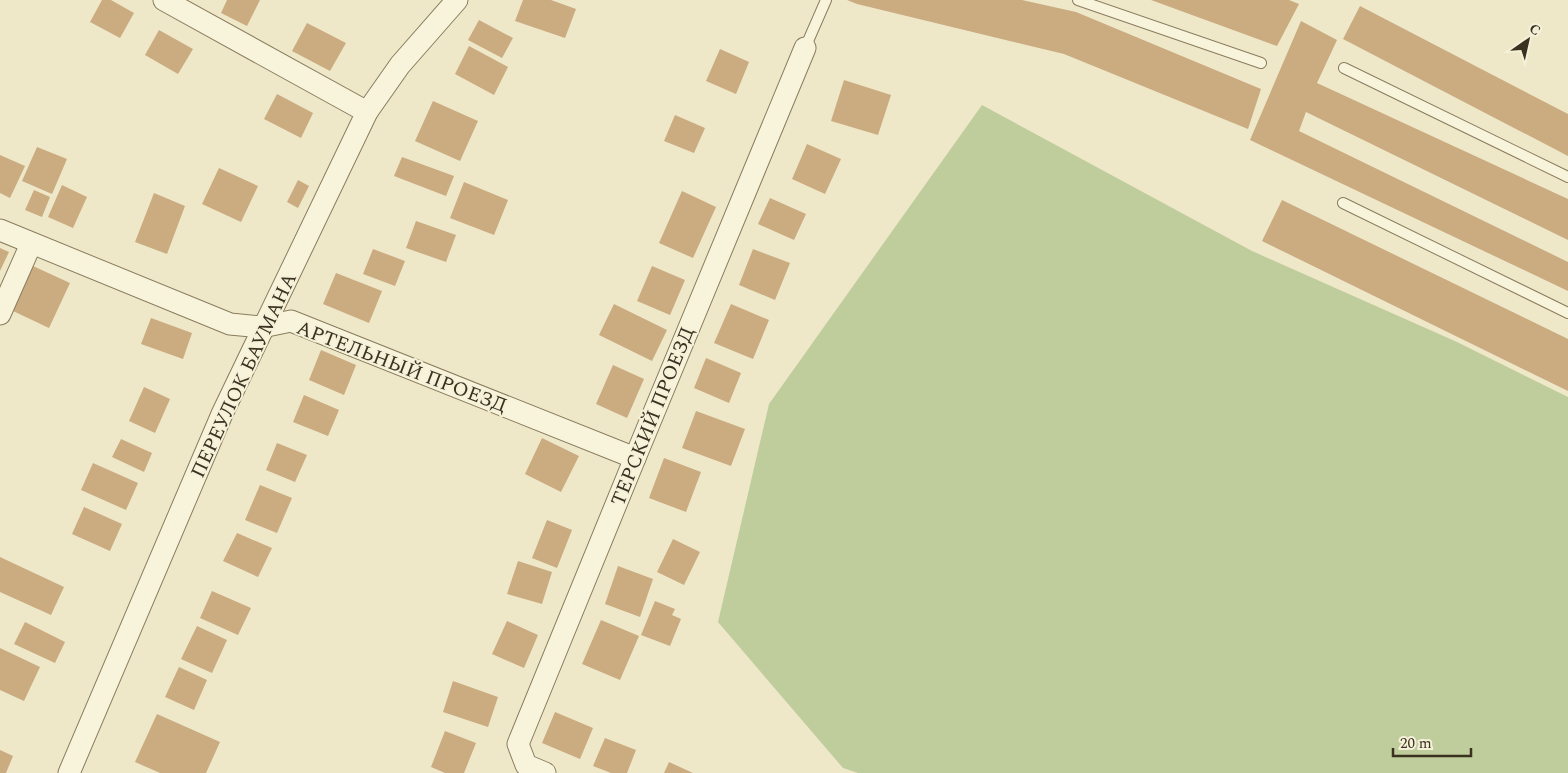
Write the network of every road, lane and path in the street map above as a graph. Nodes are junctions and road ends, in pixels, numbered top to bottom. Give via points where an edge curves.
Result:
1 (164, 0) edge
2 (457, 0) edge
3 (826, 0) edge
4 (1078, 0) edge
5 (805, 48) joint
6 (1261, 63) dead end
7 (1344, 68) dead end
8 (367, 112) junction
9 (1568, 177) edge
10 (1343, 203) dead end
11 (0, 230) edge
12 (31, 244) junction
13 (1568, 313) edge
14 (0, 314) edge
15 (262, 327) junction
16 (635, 458) junction
17 (69, 773) edge
18 (545, 773) edge

1 - 8 street
2 - 8 street, ПЕРЕУЛОК БАУМАНА via 400,65
3 - 5 lane
4 - 6 lane
5 - 16 street, ТЕРСКИЙ ПРОЕЗД
7 - 9 lane
8 - 15 street, ПЕРЕУЛОК БАУМАНА
10 - 13 lane
11 - 12 street, АРТЕЛЬНЫЙ ПРОЕЗД
12 - 14 street
12 - 15 street, АРТЕЛЬНЫЙ ПРОЕЗД via 230,324
15 - 16 street, АРТЕЛЬНЫЙ ПРОЕЗД via 291,321
15 - 17 street, ПЕРЕУЛОК БАУМАНА
16 - 18 street, ТЕРСКИЙ ПРОЕЗД via 518,744 526,764

